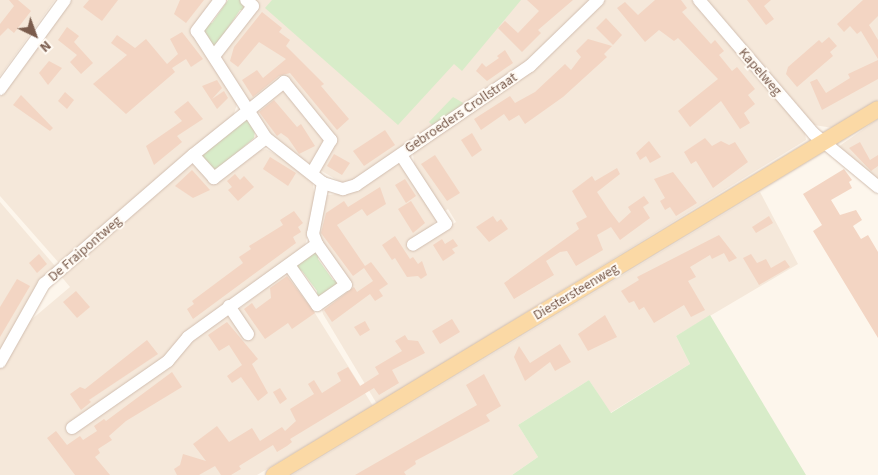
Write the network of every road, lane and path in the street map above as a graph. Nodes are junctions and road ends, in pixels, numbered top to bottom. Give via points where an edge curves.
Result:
1 (65, 0) edge
2 (220, 0) edge
3 (246, 0) edge
4 (598, 0) edge
5 (699, 0) edge
6 (214, 56) junction
7 (0, 89) edge
8 (248, 109) junction
9 (878, 109) edge
10 (266, 138) junction
11 (823, 142) junction
12 (401, 154) junction
13 (193, 155) junction
14 (312, 171) junction
15 (323, 183) junction
16 (878, 187) edge
17 (316, 244) junction
18 (413, 245) dead end
19 (288, 265) junction
20 (229, 306) junction
21 (248, 334) dead end
22 (0, 362) edge
23 (72, 428) dead end
24 (274, 475) edge

1 - 7 street
2 - 6 street via 197,31
3 - 6 street via 254,6
4 - 12 street, Gebroeders Crollstraat via 530,66
5 - 11 street, Kapelweg
6 - 8 street
8 - 10 street
8 - 13 street, De Fraipontweg
8 - 14 street via 284,82 331,140
9 - 11 main road, Diestersteenweg
10 - 13 street via 214,178
10 - 14 street
11 - 16 street, Kapelweg
11 - 24 main road, Diestersteenweg
12 - 15 street, Gebroeders Crollstraat via 349,188
12 - 18 street via 446,224
13 - 22 street, De Fraipontweg via 44,284
14 - 15 street
15 - 17 street via 313,234
17 - 19 street
17 - 19 street via 346,285 316,305
19 - 20 street
20 - 21 street
20 - 23 street via 188,337 168,361

